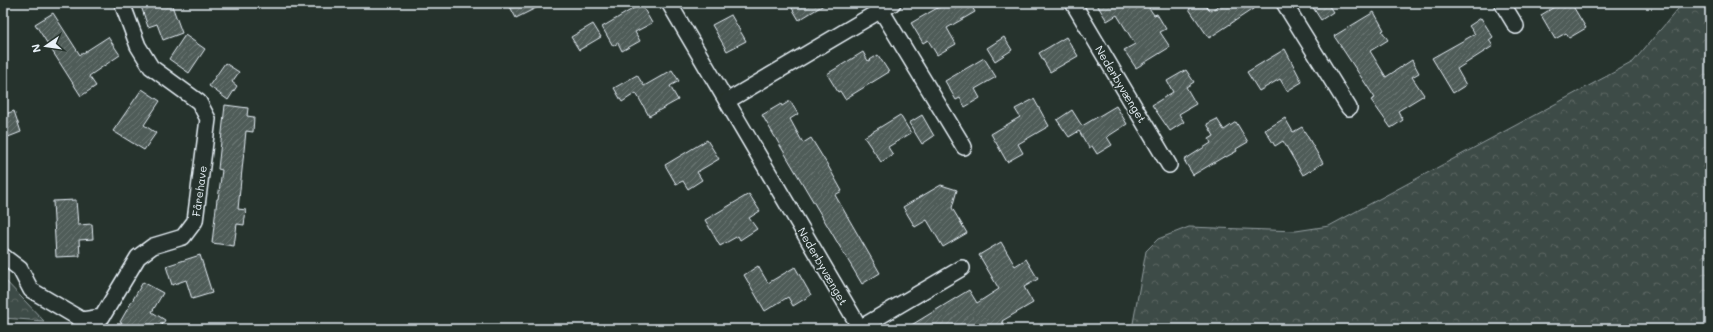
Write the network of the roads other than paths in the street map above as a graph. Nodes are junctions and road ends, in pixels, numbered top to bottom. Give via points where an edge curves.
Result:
1 (122, 3) edge
2 (669, 3) edge
3 (1073, 3) edge
4 (1284, 3) edge
5 (1502, 3) edge
6 (887, 6) edge
7 (1516, 26) dead end
8 (727, 101) junction
9 (1349, 108) dead end
10 (964, 147) dead end
11 (1169, 165) dead end
12 (3, 256) edge
13 (962, 268) dead end

1 - 12 street, Fårehave via 138,46 151,67 199,102 208,119 196,221 183,237 153,246 138,257 102,317 82,320 31,290 20,269
2 - 8 street, Nederbyvænget
3 - 11 street, Nederbyvænget
4 - 9 street
5 - 7 street
6 - 8 street
6 - 10 street
8 - 13 street, Nederbyvænget via 860,328

